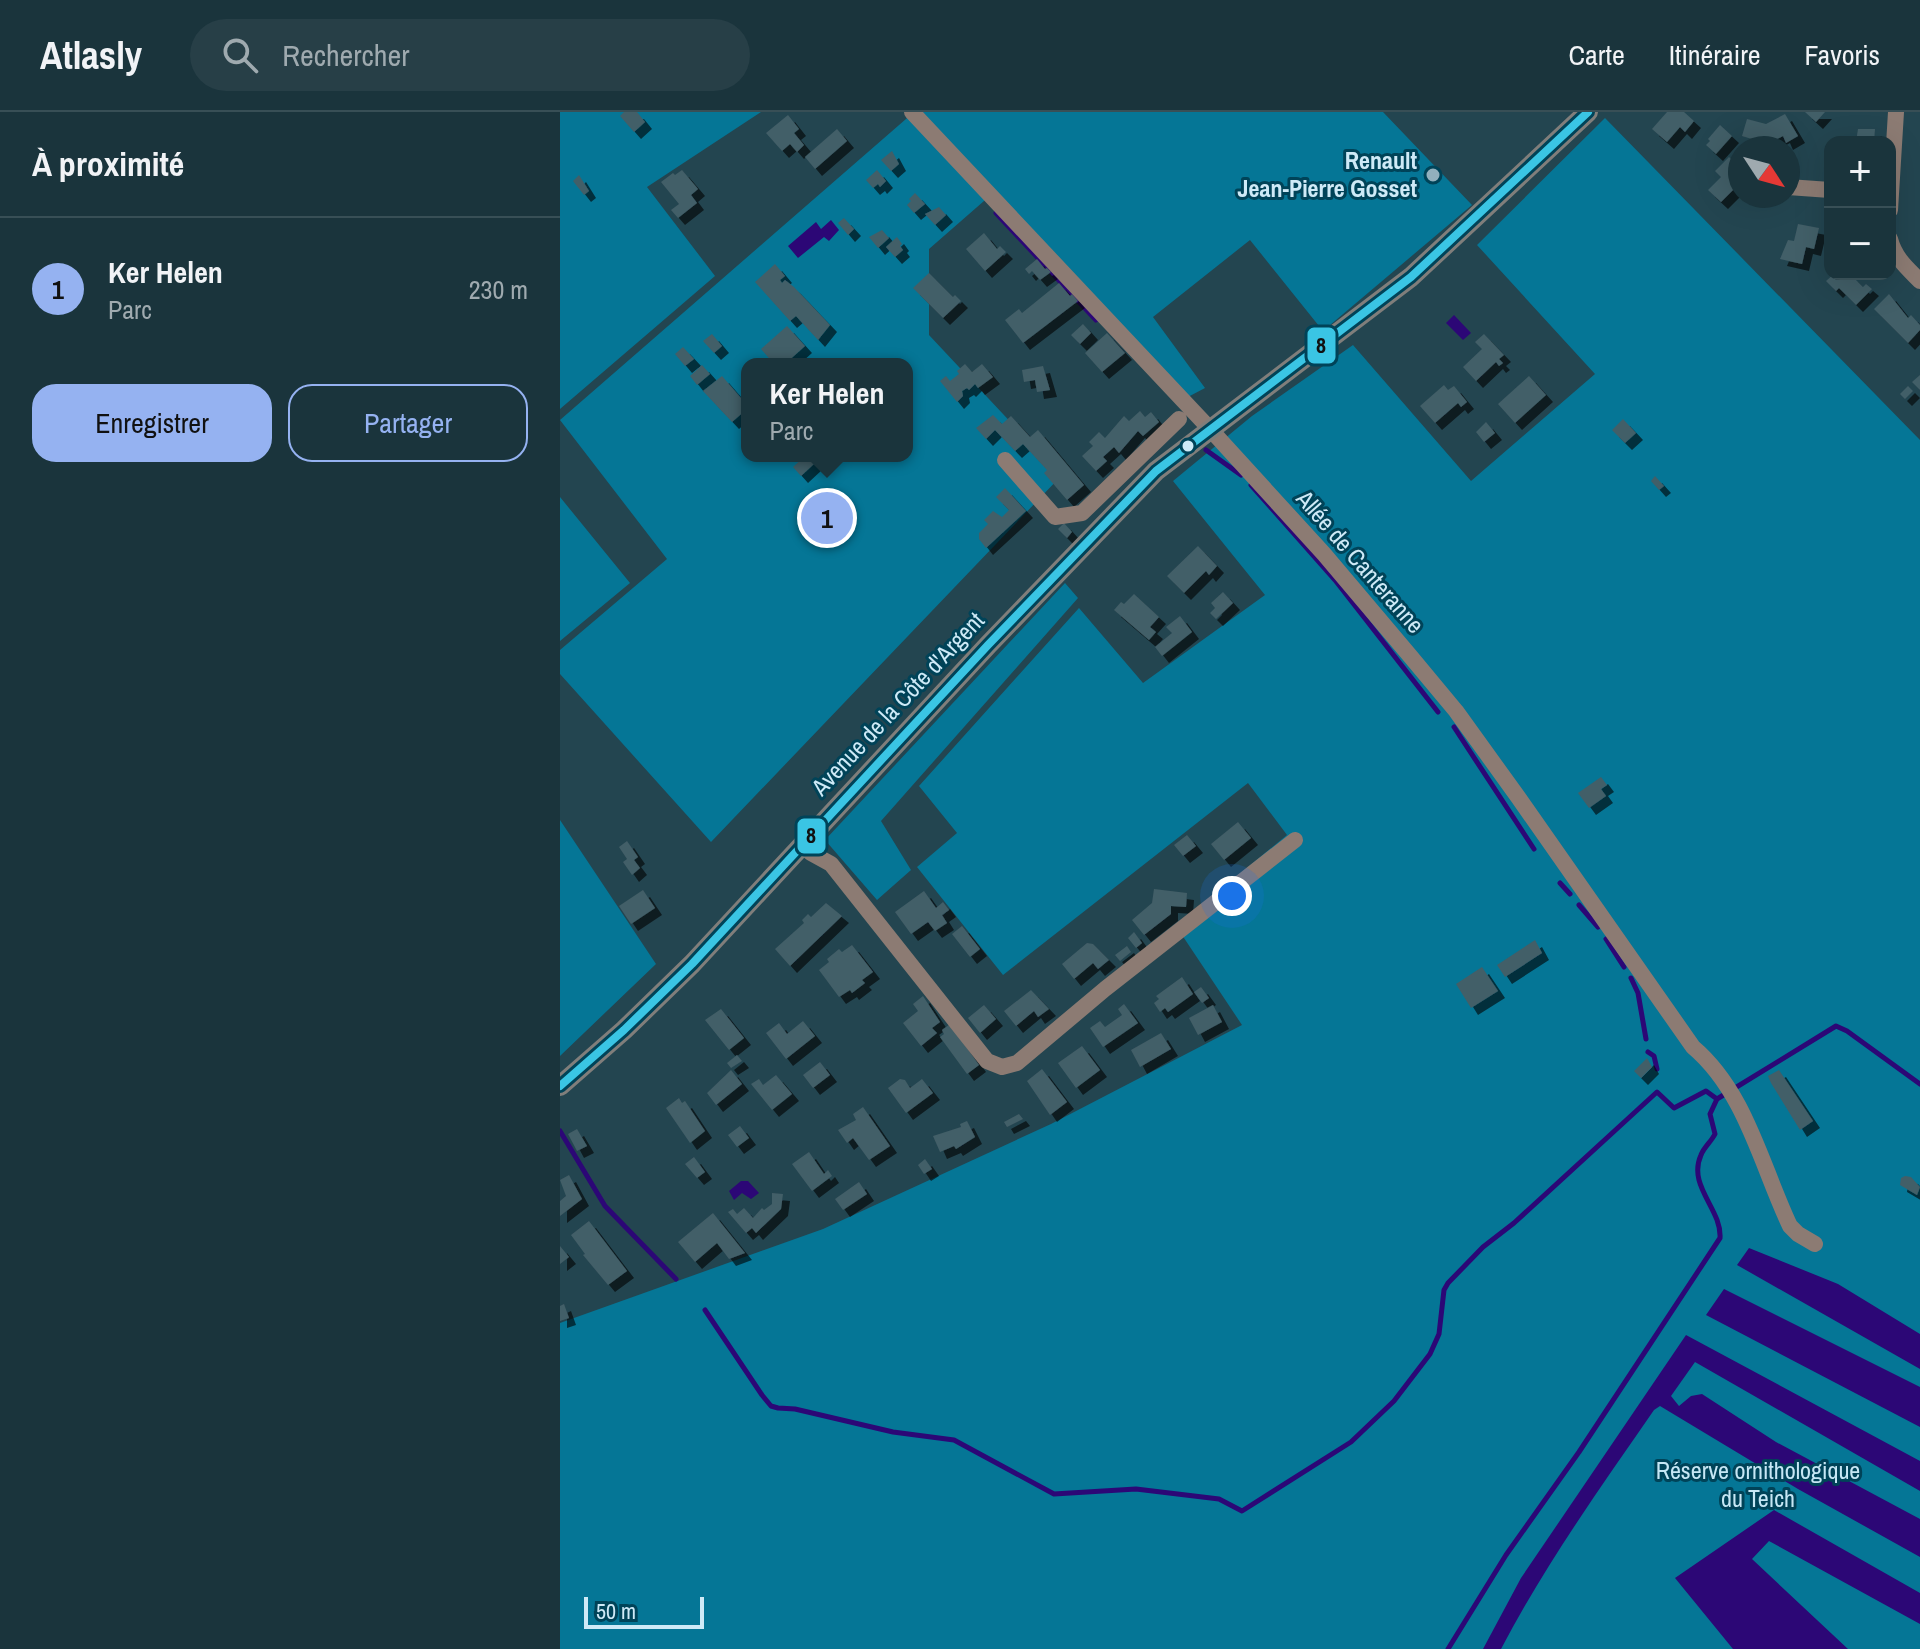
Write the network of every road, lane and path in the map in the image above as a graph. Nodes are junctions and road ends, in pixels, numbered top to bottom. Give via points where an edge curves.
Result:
1 (912, 112) edge
2 (1588, 112) edge
3 (1896, 112) edge
4 (1894, 136) edge
5 (1800, 188) edge
6 (1824, 190) edge
7 (1896, 254) edge
8 (1920, 281) edge
9 (1179, 419) dead end
10 (1210, 429) junction
11 (1005, 460) dead end
12 (1082, 513) junction
13 (1100, 529) junction
14 (1295, 840) dead end
15 (802, 845) junction
16 (560, 1086) edge
17 (1815, 1244) dead end

1 - 10 street, Allée de Canteranne
2 - 10 main road, Avenue de la Côte d'Argent via 1411,277
3 - 4 street
5 - 6 street
7 - 8 street
9 - 12 street
10 - 13 main road, Avenue de la Côte d'Argent via 1156,471
10 - 17 street, Allée de Canteranne via 1456,711 1693,1047 1709,1060 1756,1140 1790,1226
11 - 12 street via 1055,517
12 - 13 street
13 - 15 main road, Avenue de la Côte d'Argent
14 - 15 street via 1017,1063 1002,1067 987,1061 831,864
15 - 16 main road, Avenue de la Côte d'Argent via 663,993

